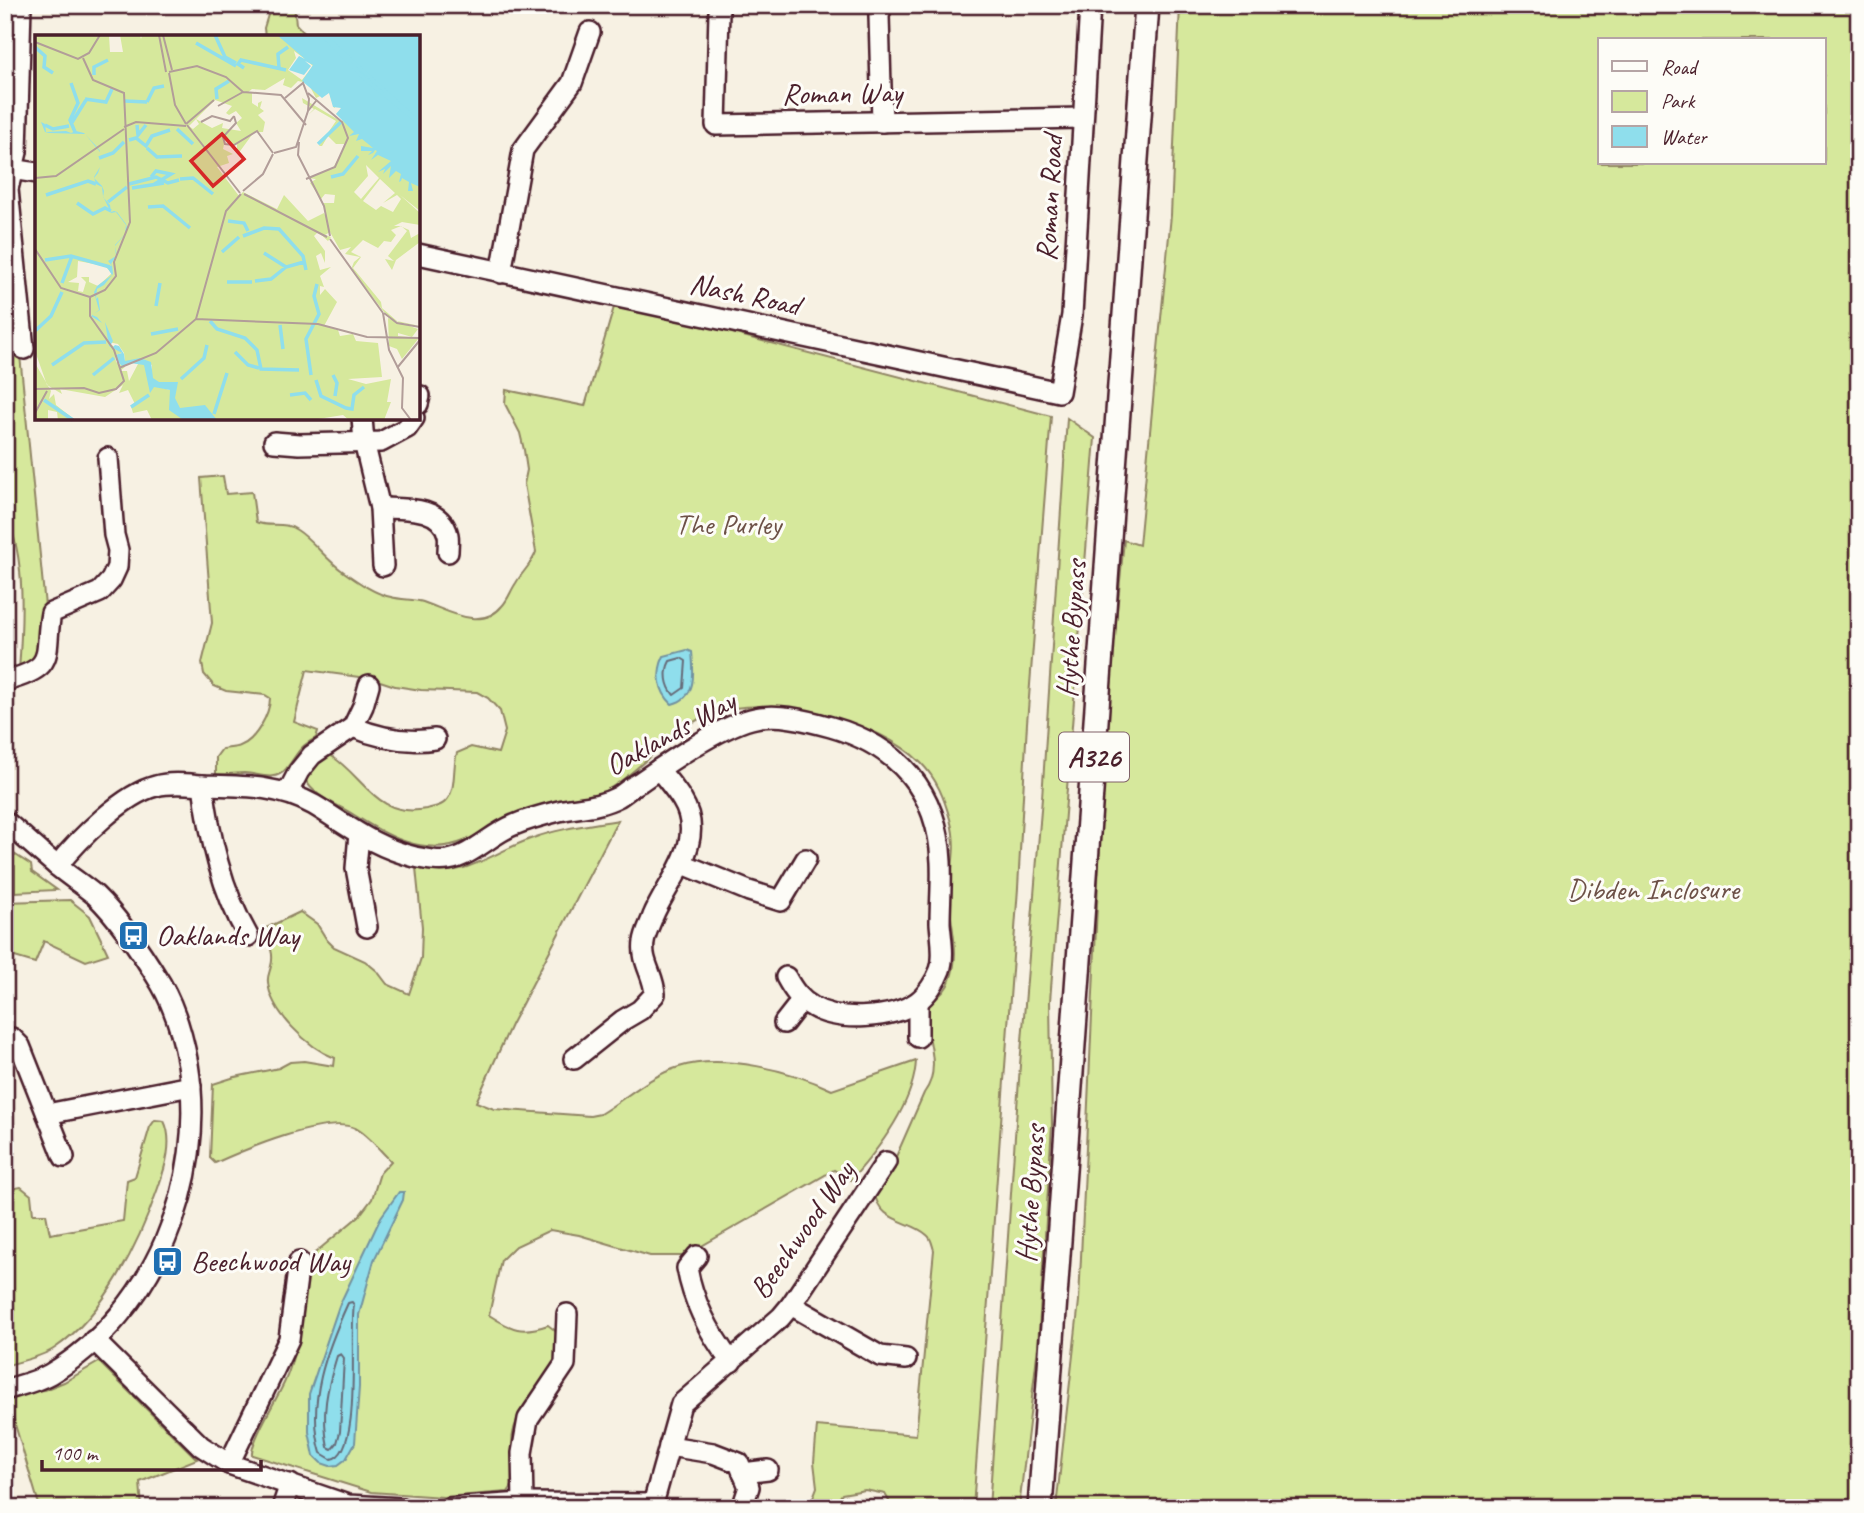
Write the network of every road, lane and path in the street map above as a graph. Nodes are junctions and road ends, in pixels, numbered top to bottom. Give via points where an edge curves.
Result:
1 (882, 5) edge
2 (1090, 5) edge
3 (1147, 5) edge
4 (719, 12) dead end
5 (15, 16) edge
6 (590, 32) dead end
7 (1082, 118) junction
8 (882, 122) junction
9 (8, 168) edge
10 (35, 173) edge
11 (420, 254) edge
12 (501, 273) junction
13 (24, 349) dead end
14 (1059, 392) joint
15 (362, 420) edge
16 (413, 420) edge
17 (274, 442) dead end
18 (364, 442) junction
19 (108, 458) dead end
20 (380, 509) junction
21 (447, 552) dead end
22 (383, 566) dead end
23 (5, 681) edge
24 (369, 685) dead end
25 (353, 726) junction
26 (435, 739) dead end
27 (659, 769) junction
28 (204, 785) junction
29 (288, 792) junction
30 (5, 821) edge
31 (359, 834) junction
32 (806, 859) dead end
33 (683, 864) junction
34 (57, 866) junction
35 (367, 927) dead end
36 (248, 936) dead end
37 (786, 977) dead end
38 (802, 1000) junction
39 (918, 1002) junction
40 (784, 1023) dead end
41 (918, 1037) dead end
42 (5, 1038) edge
43 (574, 1059) dead end
44 (191, 1086) junction
45 (47, 1114) junction
46 (64, 1157) dead end
47 (886, 1162) dead end
48 (697, 1256) dead end
49 (299, 1262) dead end
50 (791, 1305) junction
51 (567, 1314) dead end
52 (94, 1340) junction
53 (906, 1359) dead end
54 (731, 1362) junction
55 (5, 1390) edge
56 (669, 1446) junction
57 (229, 1464) junction
58 (768, 1470) dead end
59 (743, 1473) junction
60 (290, 1484) junction
61 (523, 1503) junction
62 (282, 1508) edge
63 (401, 1508) edge
64 (449, 1508) edge
65 (742, 1508) edge
66 (1040, 1508) edge

1 - 8 street via 878,16
2 - 7 street, Roman Road
3 - 66 main road, Hythe Bypass / A326
4 - 8 street, Roman Way via 716,125
5 - 9 street via 17,152
6 - 12 street via 572,83 523,150
7 - 8 street, Roman Way
7 - 14 street, Roman Road via 1072,315
9 - 10 street
9 - 13 street
11 - 12 street, Nash Road
12 - 14 street, Nash Road
15 - 18 street
16 - 18 street via 394,437
17 - 18 street
18 - 20 street
19 - 23 street via 118,550 111,580 100,592 51,613 44,662 22,677
20 - 21 street via 413,510 440,520 448,535
20 - 22 street
24 - 25 street
25 - 26 street via 405,741
25 - 29 street via 312,755
27 - 31 street, Oaklands Way via 618,797 509,827 450,860 433,861 389,850
27 - 33 street via 687,811 690,837
27 - 39 street, Oaklands Way via 730,727 768,715 859,736 904,767 927,799 938,832 941,863 941,967
28 - 29 street, Oaklands Way
28 - 34 street, Oaklands Way via 155,786 131,797
28 - 36 street via 220,875
29 - 31 street, Oaklands Way
30 - 34 street
31 - 35 street via 356,868
32 - 33 street via 786,903
33 - 43 street via 659,903 643,942 655,994
34 - 44 street via 96,896 162,986 183,1035
37 - 38 street
38 - 39 street via 846,1017 884,1014
38 - 40 street
39 - 41 street
42 - 45 street via 20,1046
44 - 45 street
44 - 52 street via 191,1144 173,1223 142,1284
45 - 46 street
47 - 50 street, Beechwood Way
48 - 54 street via 687,1268 690,1284 718,1345
49 - 57 street via 289,1339
50 - 53 street via 880,1356
50 - 54 street, Beechwood Way
51 - 61 street via 565,1364 528,1419 522,1453
52 - 55 street via 47,1375
52 - 57 street via 201,1446
54 - 56 street, Beechwood Way via 681,1404
56 - 59 street via 713,1453 739,1463
56 - 61 street, Beechwood Way via 653,1504
57 - 60 street
58 - 59 street
59 - 65 street via 749,1487
60 - 62 street
60 - 63 street via 348,1505
61 - 64 street, Beechwood Way

